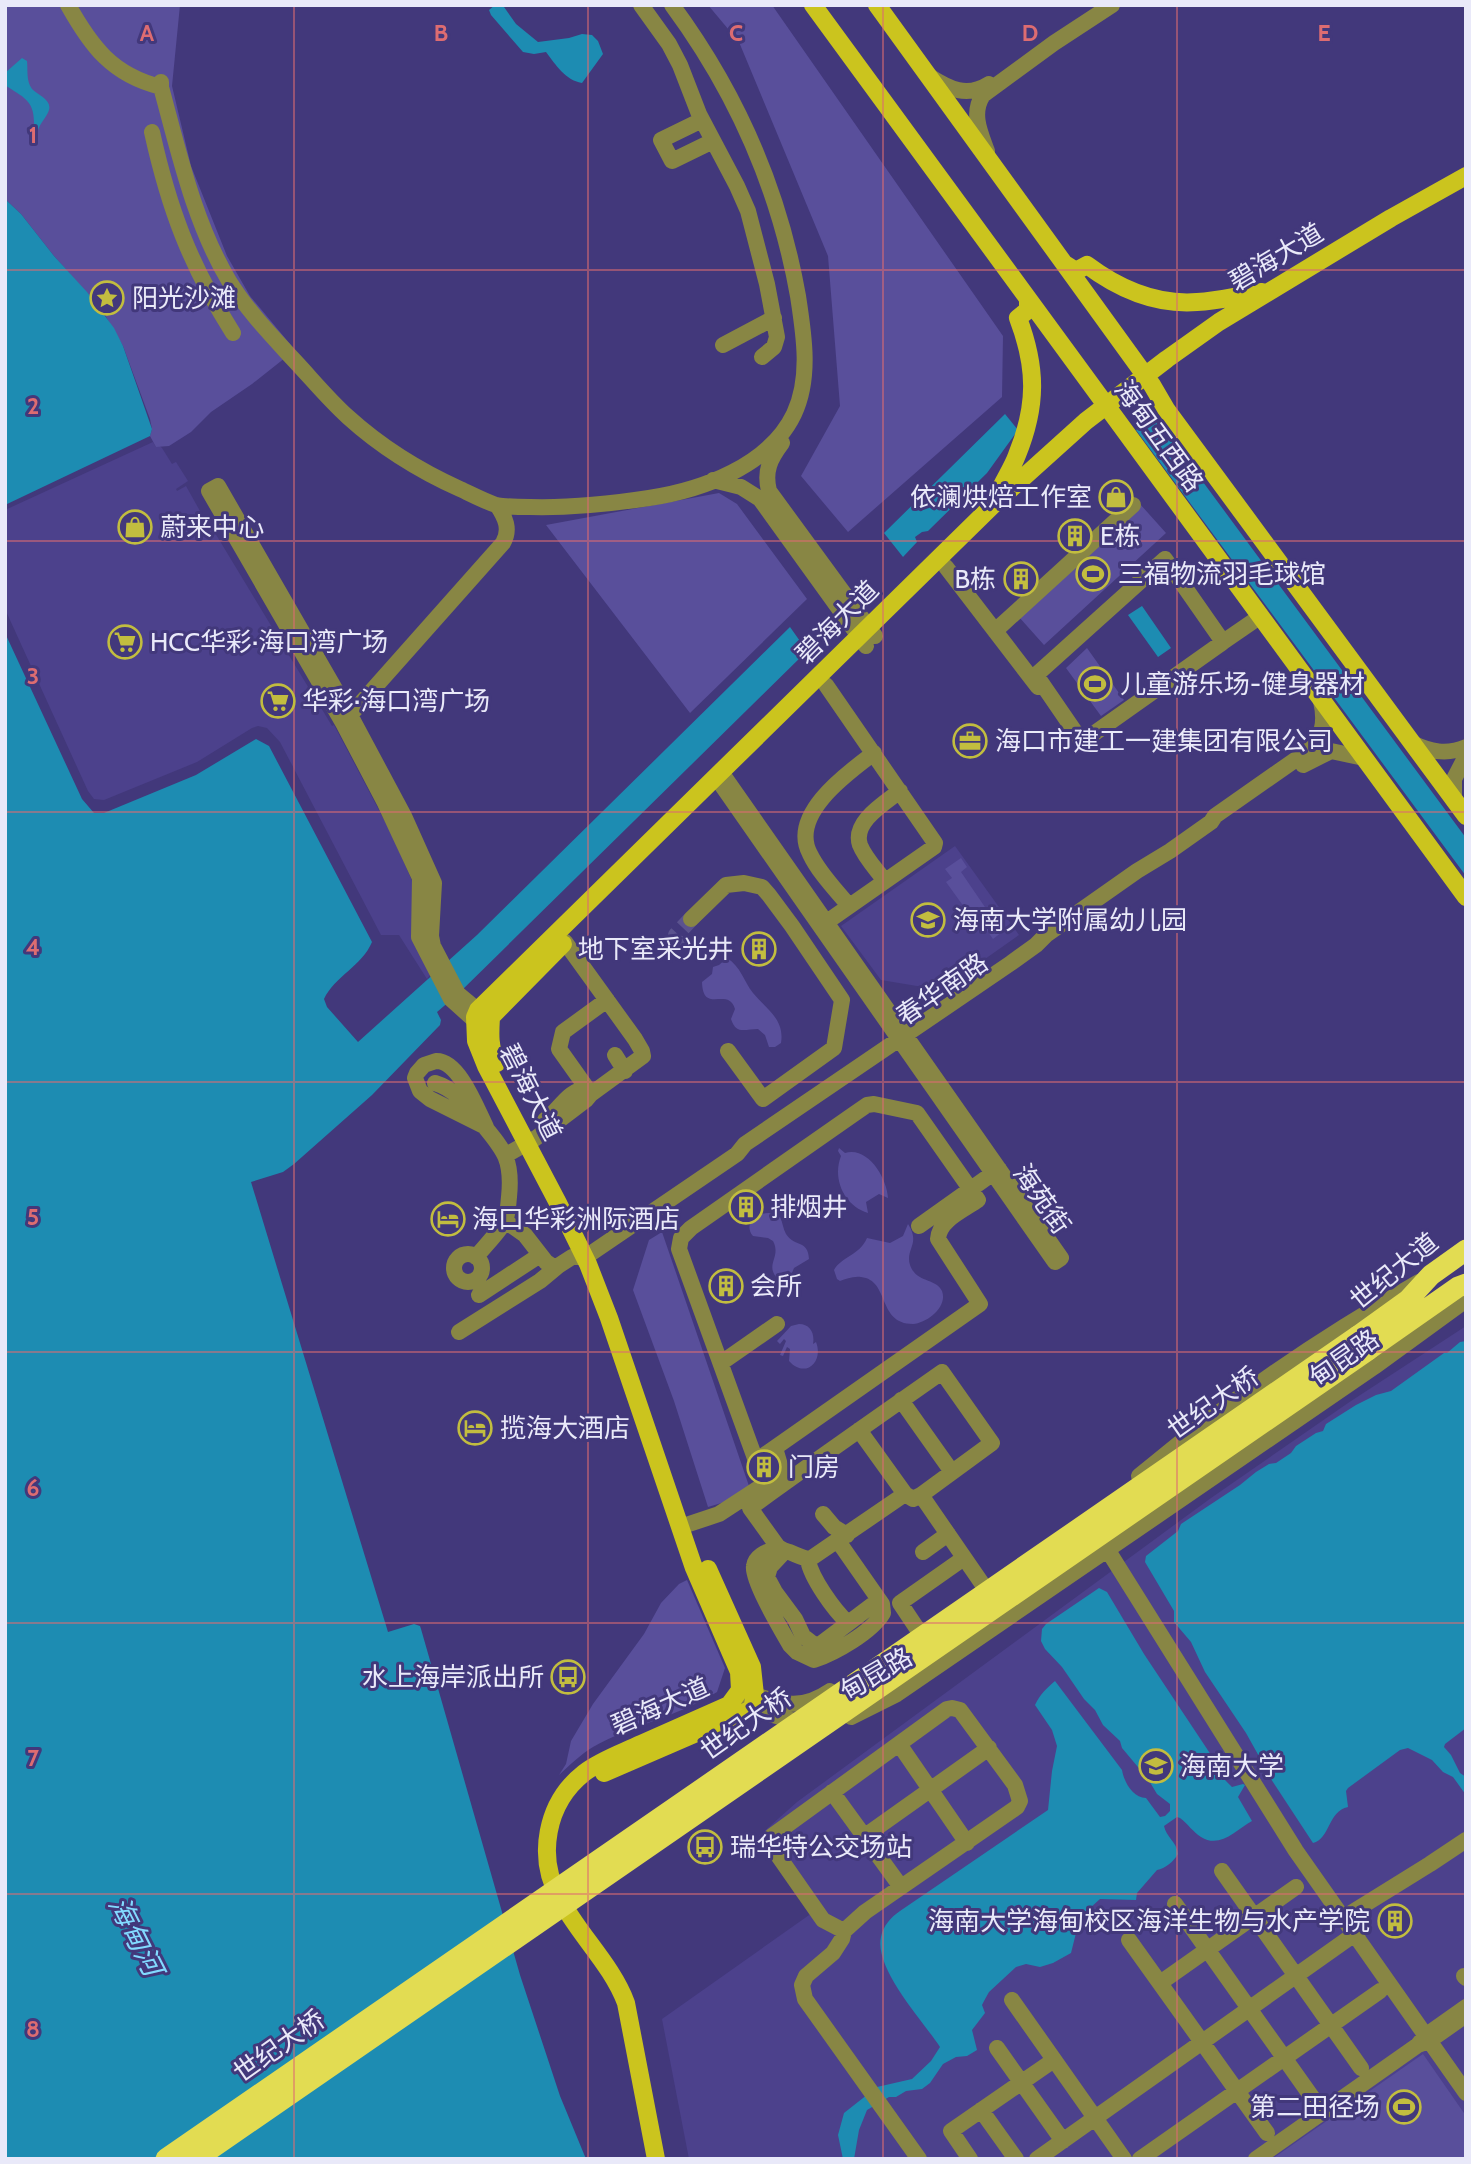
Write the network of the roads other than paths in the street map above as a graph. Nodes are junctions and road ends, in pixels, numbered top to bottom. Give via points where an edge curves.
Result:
1 (71, 5) edge
2 (641, 5) edge
3 (672, 5) edge
4 (679, 5) edge
5 (813, 5) edge
6 (877, 5) edge
7 (1104, 5) edge
8 (1112, 5) edge
9 (926, 73) junction
10 (702, 120) junction
11 (152, 132) dead end
12 (713, 141) junction
13 (992, 163) junction
14 (182, 166) junction
15 (161, 172) junction
16 (1466, 176) edge
17 (1466, 187) edge
18 (1065, 264) junction
19 (230, 281) junction
20 (1269, 291) junction
21 (209, 294) junction
22 (1028, 302) junction
23 (774, 318) junction
24 (233, 333) dead end
25 (723, 345) dead end
26 (762, 357) dead end
27 (1149, 380) junction
28 (1108, 411) junction
29 (713, 480) junction
30 (995, 503) junction
31 (497, 505) junction
32 (1133, 505) dead end
33 (946, 567) junction
34 (1259, 616) junction
35 (995, 631) junction
36 (867, 636) junction
37 (1223, 642) junction
38 (826, 685) junction
39 (1321, 701) junction
40 (1124, 706) dead end
41 (345, 717) junction
42 (1078, 739) junction
43 (1412, 743) junction
44 (1466, 747) edge
45 (874, 753) junction
46 (1466, 756) edge
47 (1364, 758) junction
48 (722, 779) junction
49 (900, 790) junction
50 (1454, 801) junction
51 (1466, 816) edge
52 (885, 881) junction
53 (739, 883) junction
54 (1466, 897) edge
55 (849, 906) junction
56 (712, 910) dead end
57 (819, 917) junction
58 (691, 919) tunnel mouth
59 (792, 926) junction
60 (565, 942) junction
61 (607, 1000) junction
62 (483, 1022) junction
63 (905, 1040) junction
64 (728, 1051) dead end
65 (615, 1055) dead end
66 (625, 1070) junction
67 (435, 1083) dead end
68 (591, 1094) junction
69 (762, 1099) junction
70 (780, 1125) junction
71 (486, 1127) junction
72 (529, 1137) junction
73 (506, 1156) junction
74 (996, 1171) junction
75 (971, 1189) junction
76 (505, 1221) junction
77 (919, 1226) dead end
78 (1466, 1250) edge
79 (540, 1255) junction
80 (477, 1257) dead end
81 (591, 1258) junction
82 (558, 1266) junction
83 (1431, 1275) junction
84 (1466, 1284) edge
85 (479, 1295) dead end
86 (1466, 1300) edge
87 (777, 1324) dead end
88 (460, 1332) dead end
89 (1363, 1343) junction
90 (721, 1363) junction
91 (930, 1369) dead end
92 (901, 1400) junction
93 (859, 1430) junction
94 (775, 1448) junction
95 (782, 1472) junction
96 (952, 1472) junction
97 (913, 1495) junction
98 (823, 1514) dead end
99 (1074, 1522) junction
100 (685, 1525) junction
101 (947, 1534) junction
102 (842, 1538) junction
103 (785, 1550) junction
104 (923, 1552) dead end
105 (1102, 1552) junction
106 (964, 1558) junction
107 (808, 1560) junction
108 (983, 1585) junction
109 (879, 1600) junction
110 (848, 1623) junction
111 (918, 1630) junction
112 (874, 1660) junction
113 (898, 1694) junction
114 (749, 1698) junction
115 (899, 1744) junction
116 (989, 1748) junction
117 (930, 1790) junction
118 (832, 1792) junction
119 (864, 1836) junction
120 (1466, 1840) edge
121 (967, 1843) junction
122 (1222, 1871) dead end
123 (901, 1887) junction
124 (1296, 1887) dead end
125 (1175, 1903) dead end
126 (1344, 1911) junction
127 (1254, 1916) junction
128 (844, 1931) junction
129 (1357, 1933) junction
130 (1129, 1940) dead end
131 (1208, 1949) junction
132 (1295, 1975) junction
133 (1160, 1983) junction
134 (1380, 1991) dead end
135 (1012, 2000) dead end
136 (1249, 2007) junction
137 (1466, 2007) edge
138 (1466, 2015) edge
139 (1330, 2025) junction
140 (1428, 2038) junction
141 (1202, 2041) junction
142 (998, 2049) dead end
143 (1284, 2057) junction
144 (1054, 2060) junction
145 (1360, 2068) dead end
146 (1021, 2082) junction
147 (1466, 2082) edge
148 (1236, 2090) junction
149 (1466, 2093) edge
150 (1314, 2100) dead end
151 (981, 2110) junction
152 (1095, 2118) junction
153 (1267, 2133) dead end
154 (1063, 2141) junction
155 (166, 2159) edge
156 (196, 2159) edge
157 (656, 2159) edge
158 (667, 2159) edge
159 (919, 2159) edge
160 (970, 2159) edge
161 (1016, 2159) edge
162 (1037, 2159) edge
163 (1124, 2159) edge
164 (1140, 2159) edge
165 (1256, 2159) edge

1 - 14 street via 87,37 111,64 161,87
2 - 10 street via 669,44
3 - 29 street via 730,95 765,173 792,267 803,337 804,376 788,425 765,451
4 - 36 street via 746,115 776,187 797,260 810,358 808,391 798,419 771,460 769,491
5 - 22 main road, 海甸五西路
6 - 9 main road, 海甸五西路
7 - 9 street via 979,89 953,88
8 - 13 street via 983,95 977,120
9 - 13 main road, 海甸五西路
10 - 12 street
10 - 12 street via 661,140 672,161
11 - 15 street
12 - 23 street via 748,211
13 - 18 main road, 海甸五西路
14 - 15 street
14 - 19 street
15 - 21 street via 183,240
16 - 20 main road, 碧海大道
17 - 27 main road, 碧海大道
18 - 20 main road via 1075,271 1087,265 1137,293 1172,302
18 - 27 main road, 海甸五西路
19 - 21 street
19 - 31 street via 271,336 360,427 424,471
20 - 27 main road, 碧海大道 via 1201,335
21 - 24 street
22 - 28 main road, 海甸五西路
22 - 30 main road via 1028,310 1018,318 1031,361 1031,414
23 - 25 street
23 - 26 street via 777,343
27 - 28 main road, 碧海大道
27 - 43 main road, 海甸五西路
28 - 30 main road, 碧海大道 via 1045,457
28 - 33 main road, 碧海大道
28 - 34 main road, 海甸五西路
29 - 31 street via 679,493 609,503
29 - 36 street via 741,487 760,499
30 - 36 main road, 碧海大道
31 - 41 street via 508,528 503,543
32 - 35 street
33 - 35 street
33 - 36 main road, 碧海大道
34 - 37 street
34 - 39 main road, 海甸五西路
35 - 42 street
36 - 38 main road, 碧海大道
36 - 48 main road, 碧海大道
37 - 42 street via 1082,742
37 - 42 street via 1165,559 1036,675
38 - 45 street
38 - 48 main road, 碧海大道
39 - 47 main road, 海甸五西路
39 - 63 street, 春华南路 via 1321,734 1305,753
40 - 42 street
41 - 41 street via 218,486 209,491
41 - 62 street via 421,878 419,937 436,961 451,999
43 - 44 street via 1441,752
43 - 50 main road, 海甸五西路
45 - 49 street
45 - 55 street via 811,812 805,833 809,854
46 - 50 street via 1454,779
47 - 54 main road, 海甸五西路
47 - 63 street, 春华南路 via 1331,751 1309,760
48 - 57 street, 海苑街
48 - 60 main road, 碧海大道
48 - 62 main road, 碧海大道
49 - 52 street via 863,823 859,833 860,844
49 - 52 street via 935,845
50 - 51 main road, 海甸五西路
52 - 55 street
53 - 56 street
53 - 58 street via 726,885
53 - 59 street via 762,887
55 - 57 street
57 - 59 street
57 - 63 street, 海苑街
59 - 69 street via 842,1000 834,1048
60 - 61 street
60 - 62 main road, 碧海大道
61 - 66 street via 643,1053 642,1059
61 - 68 street via 564,1032 559,1049
62 - 72 main road, 碧海大道
63 - 70 street, 春华南路
63 - 74 street, 海苑街
64 - 69 street
65 - 66 street
66 - 68 street
67 - 71 street via 462,1100
68 - 72 street via 581,1089
69 - 70 street
70 - 81 street, 春华南路 via 741,1161
71 - 71 street via 425,1096 415,1079 420,1069 436,1061 447,1063 467,1088
71 - 73 street
72 - 73 street
72 - 81 main road, 碧海大道
73 - 76 street via 510,1185
74 - 74 street, 海苑街 via 1061,1258 1055,1262
74 - 75 street
75 - 77 street
75 - 90 street via 917,1113 874,1104 854,1114 681,1238 679,1249
75 - 94 street via 978,1200 943,1224 938,1239 981,1304
76 - 79 street via 525,1235
76 - 80 street
78 - 83 highway, 世纪大道
79 - 82 street
79 - 85 street
81 - 82 street, 春华南路 via 572,1257
81 - 100 main road, 碧海大道
82 - 88 street, 春华南路
83 - 89 highway, 世纪大道
83 - 99 street, 甸昆路 via 1263,1382
84 - 89 highway, 世纪大道
86 - 105 street, 甸昆路
87 - 90 street
89 - 155 highway, 世纪大桥, bridge
89 - 156 highway, 世纪大桥, bridge
90 - 94 street via 756,1461
91 - 95 street
92 - 93 street
92 - 96 street
92 - 96 street via 942,1372 992,1443
93 - 97 street
93 - 103 street via 750,1508
94 - 95 street
95 - 100 street via 719,1514
96 - 97 street
97 - 101 street
97 - 102 street
98 - 102 street
99 - 105 street via 1087,1530
99 - 108 street, 甸昆路
100 - 114 main road, 碧海大道 via 751,1667
101 - 104 street
101 - 106 street
102 - 107 street
102 - 109 street
103 - 107 street
103 - 109 street via 761,1555 753,1570 790,1645 811,1659 834,1651 874,1624 883,1613
103 - 110 street via 767,1577 803,1636 818,1646
105 - 113 street, 甸昆路
105 - 126 street via 1280,1827
106 - 108 street
106 - 111 street via 900,1603
107 - 110 street via 810,1570
108 - 111 street, 甸昆路
109 - 110 street
111 - 112 street, 甸昆路
112 - 113 street via 879,1681
112 - 114 street, 甸昆路 via 810,1701 792,1705
113 - 114 street, 甸昆路 via 847,1720 802,1724
114 - 157 main road, 碧海大道 via 586,1772 561,1798 548,1832 549,1869 558,1897 626,2003
114 - 158 main road, 碧海大道 via 600,1776 577,1797 561,1831 559,1858 565,1886 635,1996
115 - 116 street via 951,1708 964,1713
115 - 117 street
115 - 118 street
116 - 117 street
116 - 121 street via 1016,1785 1020,1801 1012,1812
117 - 119 street
117 - 121 street
118 - 119 street
118 - 128 street via 770,1840 823,1920
119 - 123 street
120 - 126 street
121 - 123 street
122 - 127 street
123 - 128 street
124 - 127 street
125 - 131 street
126 - 129 street
127 - 131 street
127 - 132 street
128 - 159 street via 833,1953 806,1976 803,1992
129 - 132 street
129 - 140 street
130 - 133 street
131 - 133 street
131 - 136 street
132 - 136 street
132 - 139 street
133 - 141 street
134 - 139 street
135 - 144 street
136 - 141 street
136 - 143 street
137 - 140 street
138 - 140 street
139 - 143 street
139 - 145 street
140 - 147 street
140 - 149 street
140 - 165 street
141 - 148 street
141 - 152 street
142 - 146 street
143 - 148 street
143 - 150 street
144 - 146 street
144 - 152 street
146 - 151 street
146 - 154 street
148 - 153 street
148 - 164 street
151 - 160 street via 951,2131
151 - 161 street
152 - 154 street
152 - 163 street
154 - 162 street

